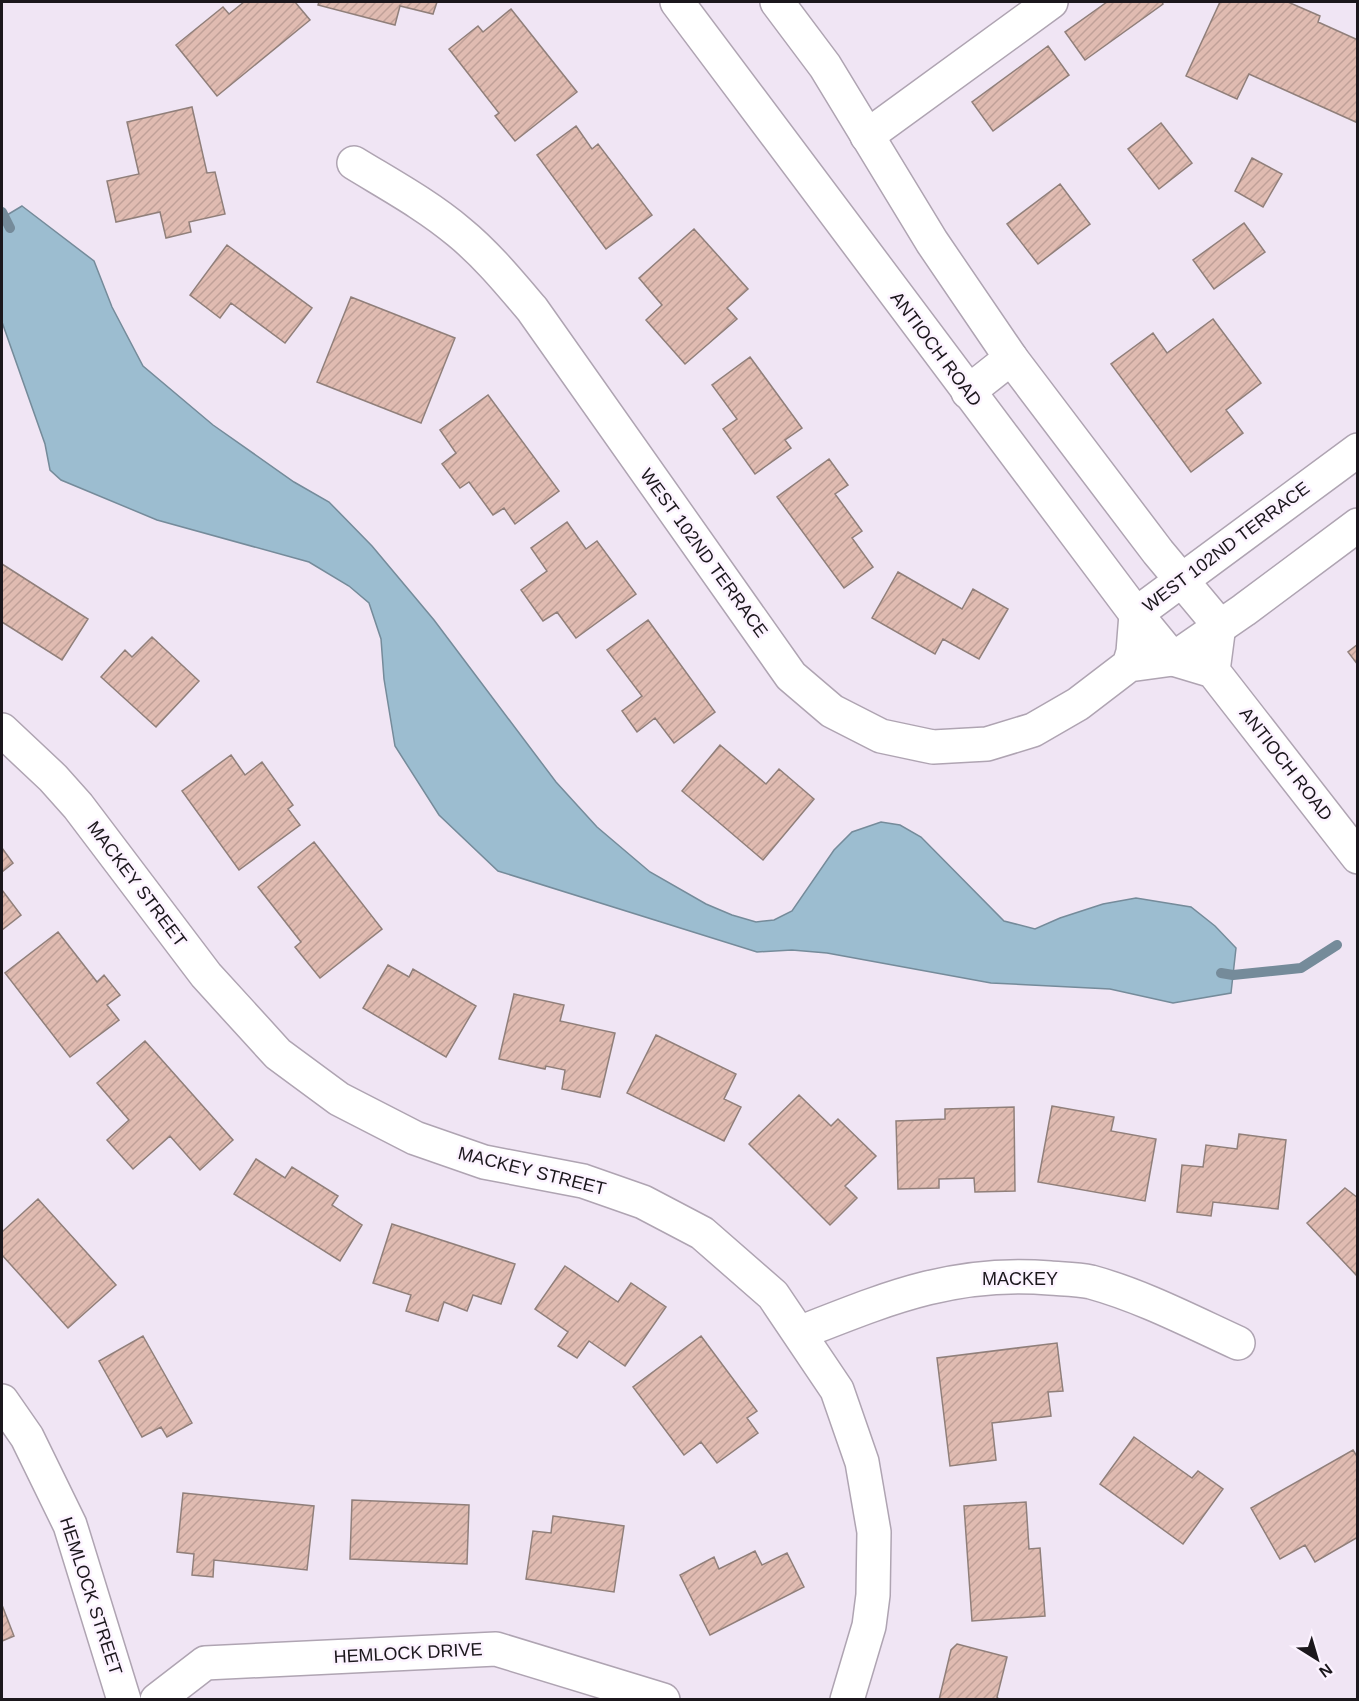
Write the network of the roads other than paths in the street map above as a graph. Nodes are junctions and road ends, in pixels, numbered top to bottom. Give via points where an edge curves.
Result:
1 (677, 2) edge
2 (777, 2) edge
3 (1051, 2) edge
4 (867, 136) junction
5 (354, 163) dead end
6 (1011, 358) junction
7 (968, 392) junction
8 (1358, 450) edge
9 (1358, 525) edge
10 (1181, 578) junction
11 (1136, 614) junction
12 (1219, 626) junction
13 (1173, 659) junction
14 (1129, 665) junction
15 (1213, 671) junction
16 (2, 730) edge
17 (1358, 857) edge
18 (799, 1333) junction
19 (1238, 1343) dead end
20 (2, 1401) edge
21 (124, 1700) edge
22 (157, 1700) edge
23 (663, 1700) edge
24 (847, 1700) edge

1 - 7 street, ANTIOCH ROAD
2 - 4 street via 825,66
3 - 4 street
4 - 6 street via 932,242
5 - 14 street, WEST 102ND TERRACE via 419,202 497,268 532,309 791,676 832,711 881,736 912,743 933,747 987,744 1033,730 1077,704
6 - 7 street
6 - 10 street
7 - 11 street, ANTIOCH ROAD
8 - 10 street, WEST 102ND TERRACE
9 - 12 street, WEST 102ND TERRACE
10 - 11 street, WEST 102ND TERRACE
10 - 12 street
11 - 13 street, ANTIOCH ROAD
11 - 14 street, WEST 102ND TERRACE
12 - 13 street, WEST 102ND TERRACE
12 - 15 street
13 - 14 street, WEST 102ND TERRACE
13 - 15 street
15 - 17 street, ANTIOCH ROAD
16 - 18 street, MACKEY STREET via 78,806 206,975 278,1054 339,1099 415,1138 484,1162 583,1181 673,1216 702,1233 773,1295
18 - 19 street, MACKEY via 903,1292 950,1281 1017,1275 1088,1281 1139,1297
18 - 24 street, MACKEY STREET via 837,1390 862,1462 874,1532 869,1626
20 - 21 street, HEMLOCK STREET via 27,1437 70,1524
22 - 23 street, HEMLOCK DRIVE via 205,1663 496,1649

